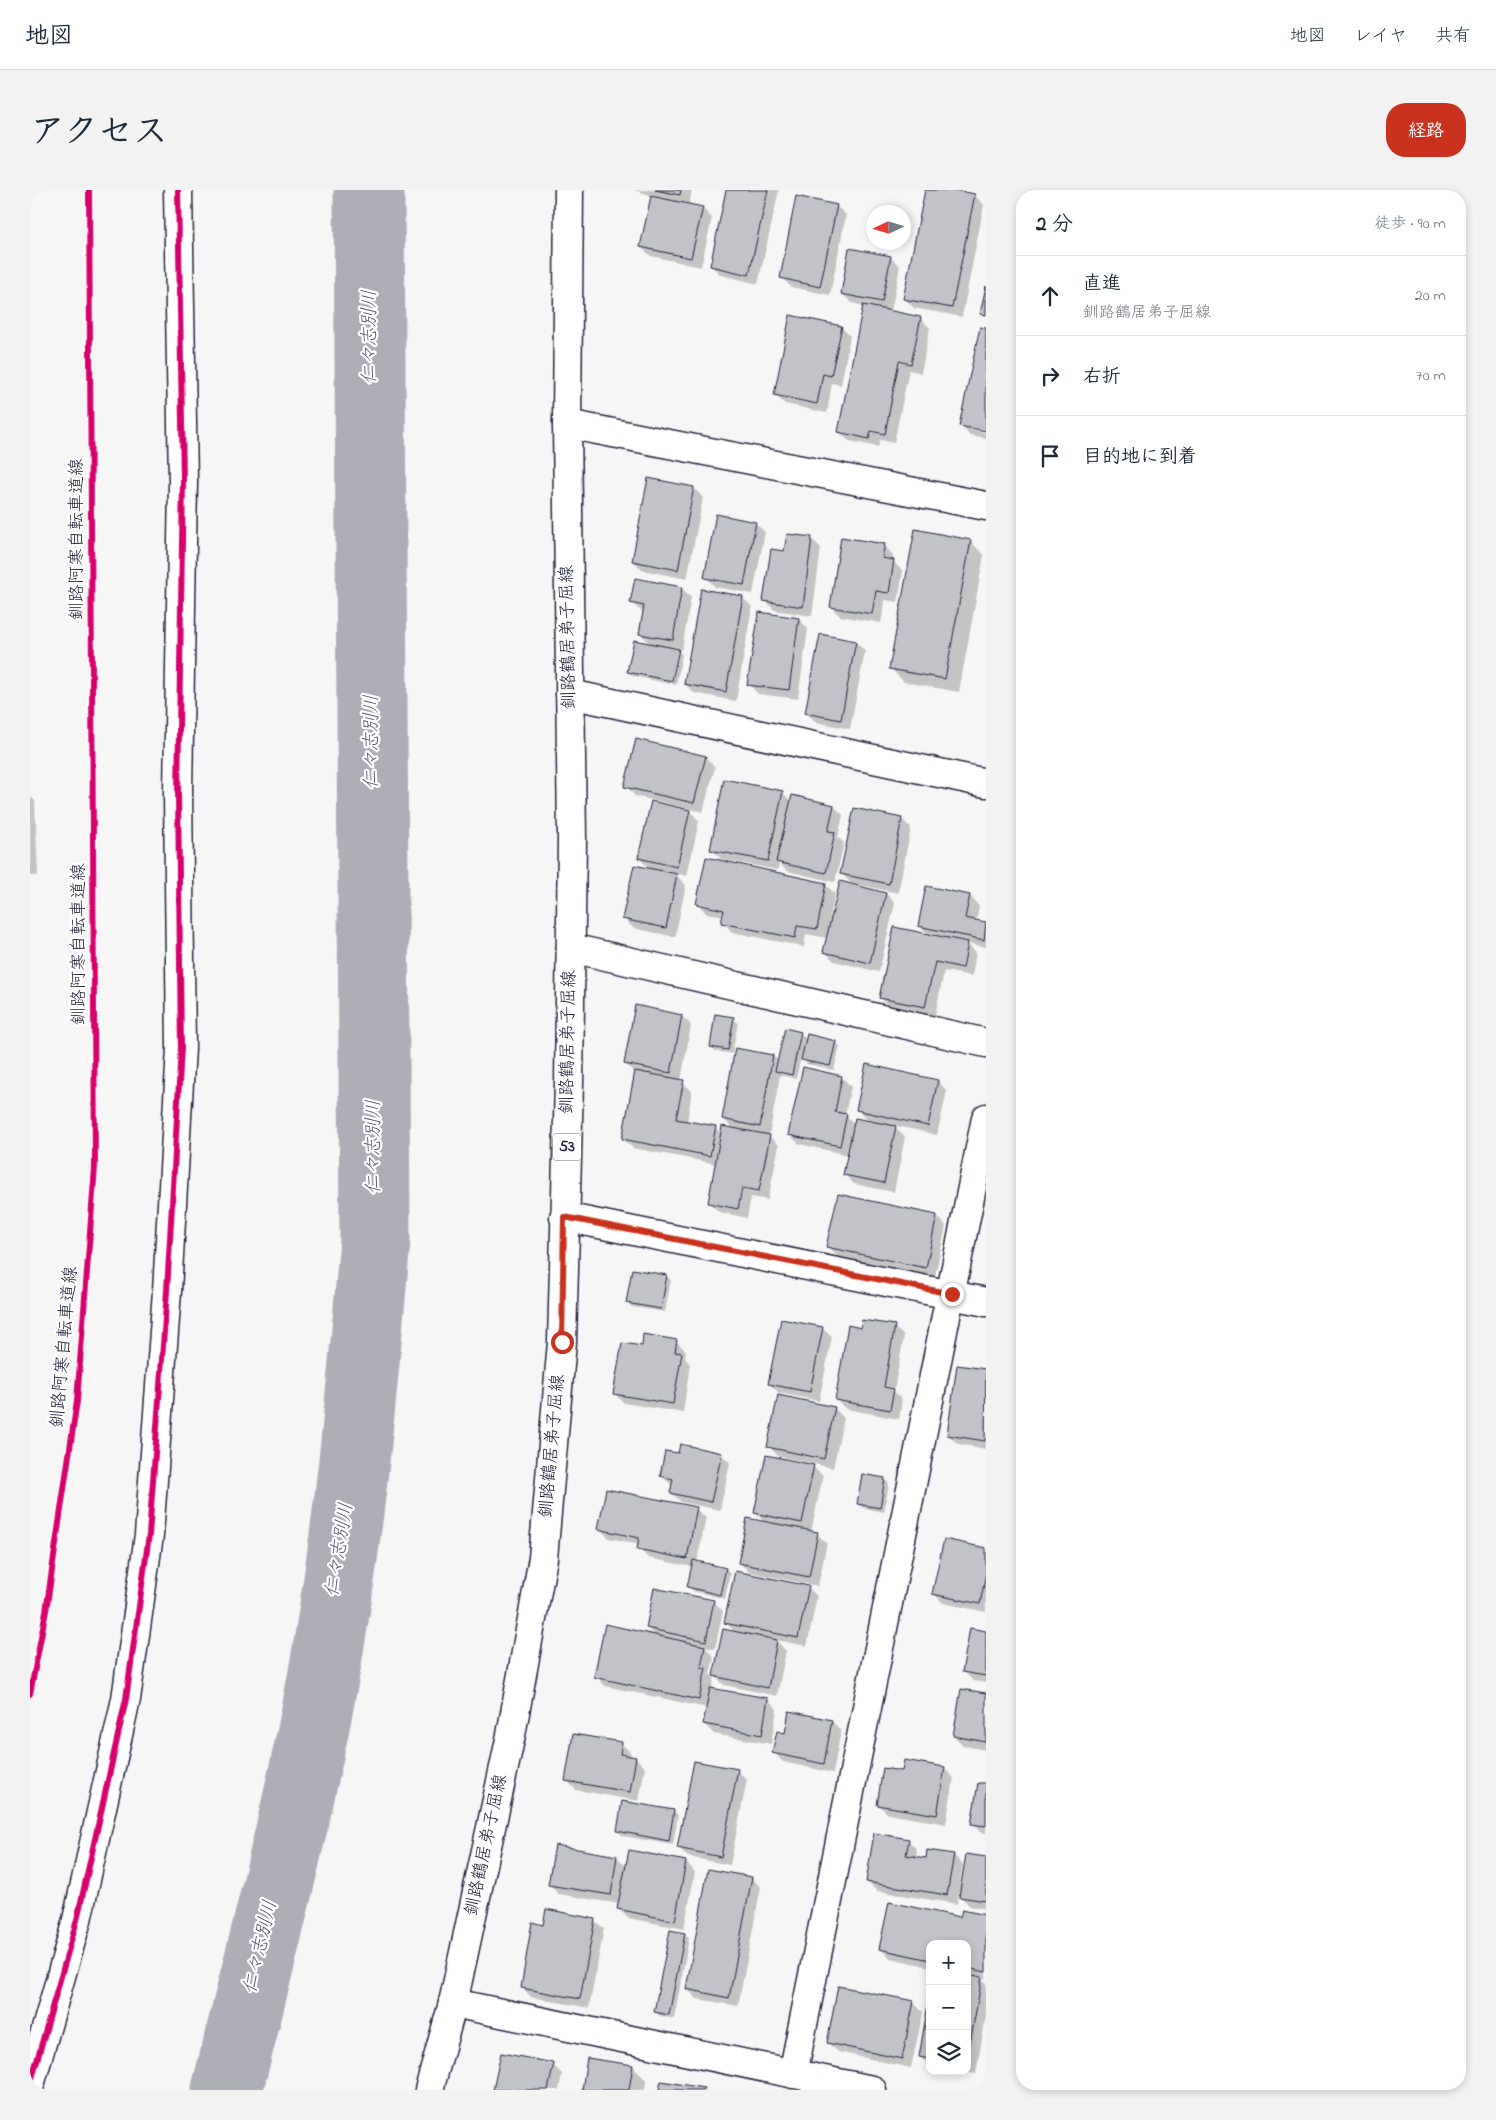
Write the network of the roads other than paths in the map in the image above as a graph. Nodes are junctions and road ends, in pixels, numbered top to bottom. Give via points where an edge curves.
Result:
1 (178, 190) edge
2 (568, 190) edge
3 (567, 424) junction
4 (986, 506) edge
5 (570, 694) junction
6 (986, 783) edge
7 (571, 948) junction
8 (986, 1043) edge
9 (986, 1118) edge
10 (564, 1217) junction
11 (952, 1294) junction
12 (986, 1302) edge
13 (452, 2003) junction
14 (793, 2074) junction
15 (30, 2085) edge
16 (429, 2090) edge
17 (872, 2090) edge

1 - 15 street via 183,481 178,794 181,1048 148,1535 126,1699 77,1920
2 - 3 street, 釧路鶴居弟子屈線 / 53
3 - 4 street
3 - 5 street, 釧路鶴居弟子屈線 / 53
5 - 6 street
5 - 7 street, 釧路鶴居弟子屈線 / 53
7 - 8 street
7 - 10 street, 釧路鶴居弟子屈線 / 53
9 - 11 street
10 - 11 street
10 - 13 street, 釧路鶴居弟子屈線 / 53 via 562,1342 543,1558 511,1734
11 - 12 street
11 - 14 street
13 - 14 street
13 - 16 street, 釧路鶴居弟子屈線 / 53
14 - 17 street

